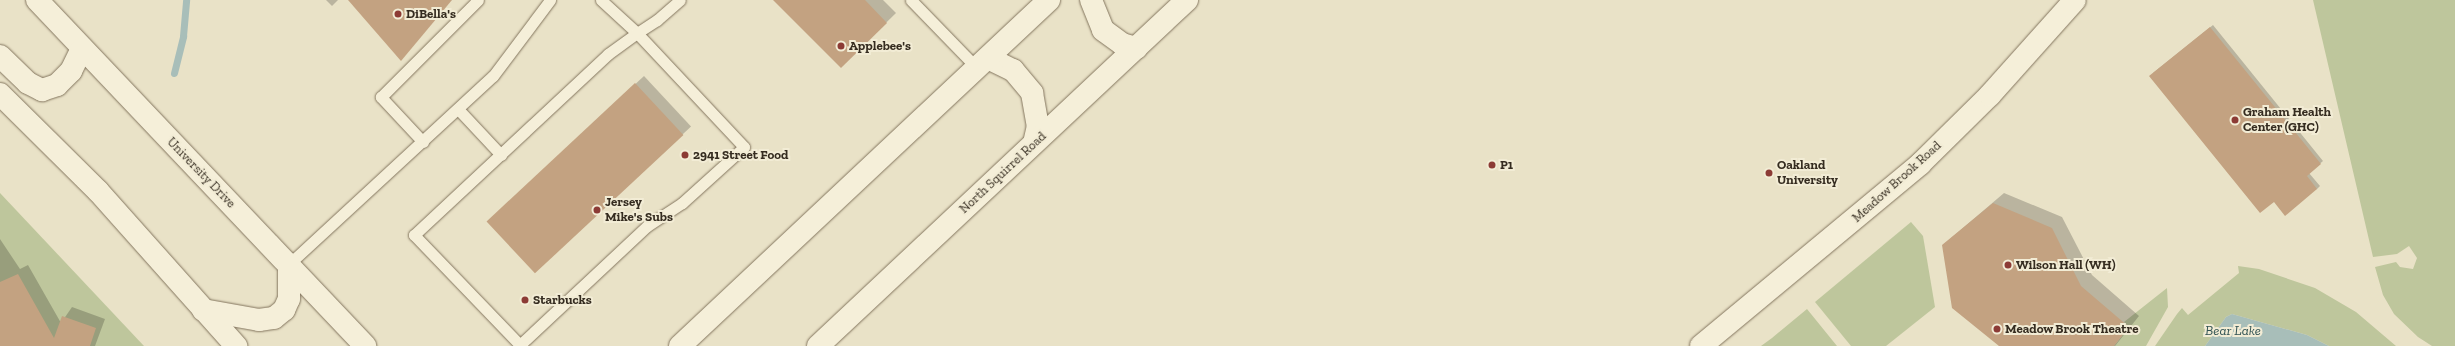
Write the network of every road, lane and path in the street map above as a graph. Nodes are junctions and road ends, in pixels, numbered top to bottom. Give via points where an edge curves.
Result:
1 (26, 0) edge
2 (478, 0) edge
3 (550, 0) edge
4 (601, 0) edge
5 (680, 0) edge
6 (911, 0) edge
7 (1049, 0) edge
8 (1091, 0) edge
9 (1187, 0) edge
10 (2076, 0) edge
11 (42, 5) edge
12 (637, 33) junction
13 (82, 48) junction
14 (1136, 48) junction
15 (0, 56) edge
16 (982, 63) junction
17 (0, 94) edge
18 (458, 109) junction
19 (423, 142) junction
20 (1034, 143) junction
21 (501, 155) junction
22 (289, 264) junction
23 (203, 310) junction
24 (236, 346) edge
25 (365, 346) edge
26 (680, 346) edge
27 (818, 346) edge
28 (1701, 346) edge

1 - 11 main road
2 - 19 lane via 381,97
3 - 18 lane via 509,59
4 - 12 lane
5 - 12 lane
6 - 16 lane
7 - 16 main road
8 - 14 main road via 1103,30 1122,44
9 - 14 main road, North Squirrel Road
10 - 28 main road, Meadow Brook Road via 1990,95 1920,164
11 - 13 main road, University Drive
12 - 21 lane
12 - 21 lane via 744,147 682,203 648,226 520,345 414,235
13 - 15 main road via 71,71 57,85 42,90 28,83
13 - 22 main road, University Drive
14 - 20 main road, North Squirrel Road
16 - 20 main road via 1013,70 1032,93 1038,126
16 - 26 main road
17 - 23 main road via 98,191
18 - 19 lane
18 - 21 lane
19 - 22 lane
20 - 27 main road, North Squirrel Road
22 - 23 main road via 289,299 284,310 274,318 259,320
22 - 25 main road, University Drive
23 - 24 main road

